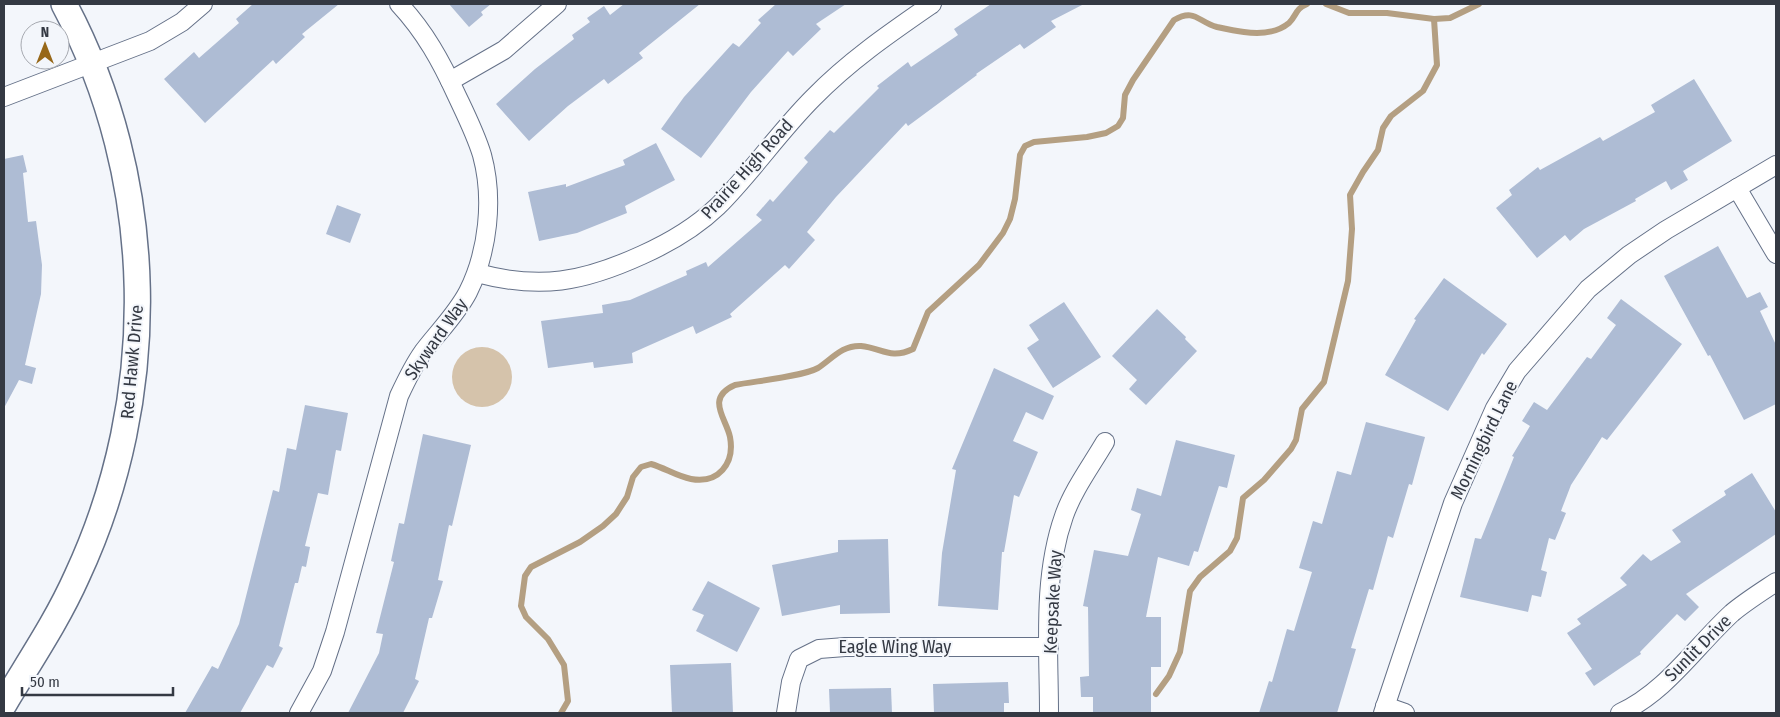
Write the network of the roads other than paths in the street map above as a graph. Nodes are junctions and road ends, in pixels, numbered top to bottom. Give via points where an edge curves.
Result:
1 (64, 4) edge
2 (203, 4) edge
3 (399, 4) edge
4 (557, 4) edge
5 (932, 4) edge
6 (93, 63) junction
7 (450, 81) junction
8 (4, 97) edge
9 (1776, 165) edge
10 (1737, 188) junction
11 (1776, 254) edge
12 (477, 273) junction
13 (1105, 442) dead end
14 (1776, 582) edge
15 (1049, 647) junction
16 (4, 704) edge
17 (1384, 710) edge
18 (299, 713) edge
19 (786, 713) edge
20 (1049, 713) edge
21 (1405, 713) edge
22 (1620, 713) edge

1 - 6 street, Red Hawk Drive
2 - 6 street via 182,22 150,41
3 - 7 street, Skyward Way via 427,37
4 - 7 street via 504,50
5 - 12 street, Prairie High Road via 864,51 836,75 788,124 718,206 683,235 611,269 568,281 526,283
6 - 8 street
6 - 16 street, Red Hawk Drive via 119,150 134,232 138,308 133,384 119,464 92,541 58,613
7 - 12 street, Skyward Way via 473,130 487,178 486,230
9 - 10 street, Morningbird Lane
10 - 11 street
10 - 17 street, Morningbird Lane via 1629,254 1588,289 1517,371 1495,408 1453,502
12 - 18 street, Skyward Way via 456,313 414,366 399,396 335,632 322,670
13 - 15 street, Keepsake Way via 1068,506 1056,540 1048,618
14 - 22 street, Sunlit Drive via 1733,612 1660,686 1634,707
15 - 19 street, Eagle Wing Way via 819,649 799,659
15 - 20 street, Keepsake Way
17 - 21 street

